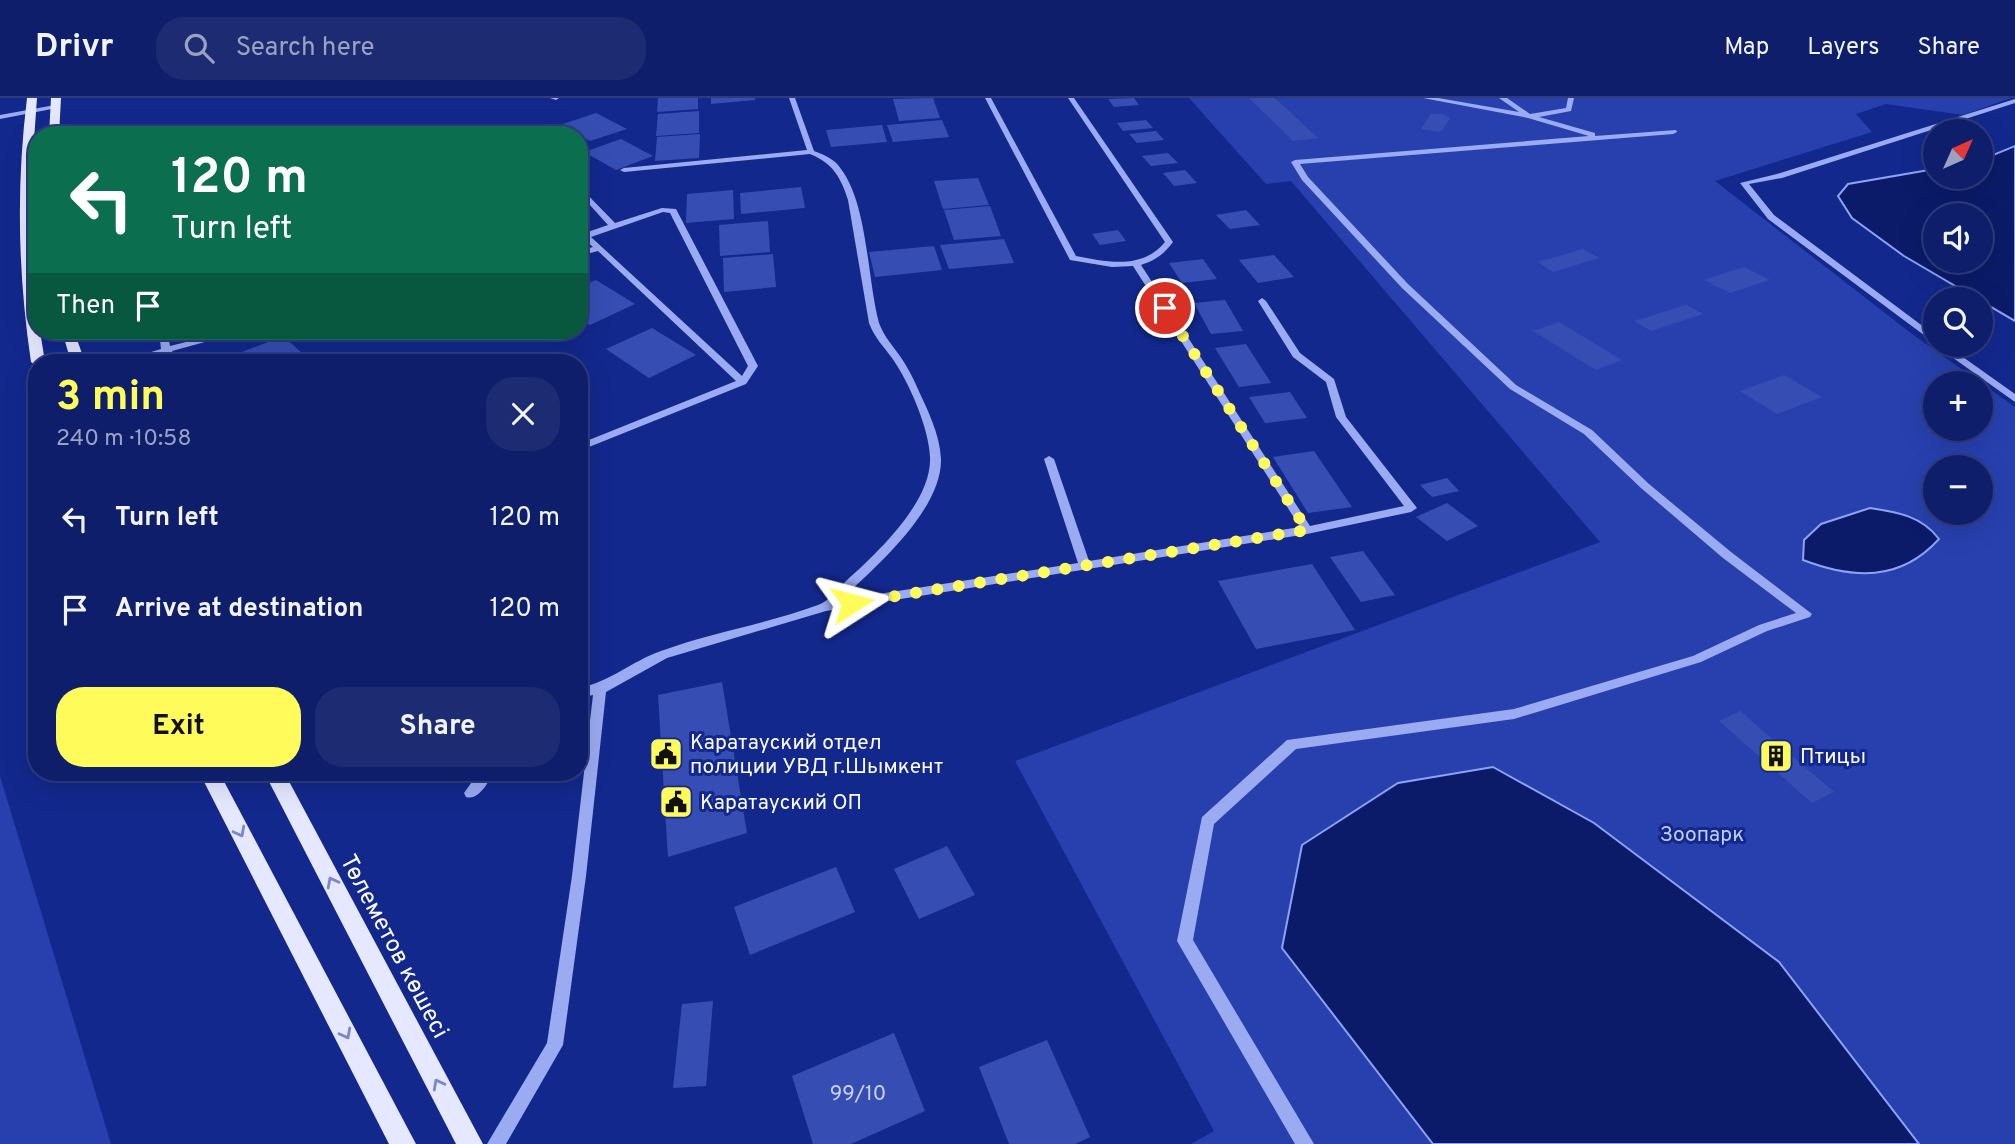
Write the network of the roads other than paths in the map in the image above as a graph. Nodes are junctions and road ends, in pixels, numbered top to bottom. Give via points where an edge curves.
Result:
1 (32, 98) edge
2 (792, 98) edge
3 (988, 98) edge
4 (1071, 98) edge
5 (1426, 98) edge
6 (1502, 98) edge
7 (1570, 98) edge
8 (2015, 101) edge
9 (56, 102) edge
10 (30, 111) junction
11 (1529, 116) junction
12 (0, 117) edge
13 (29, 126) edge
14 (55, 126) edge
15 (1673, 132) dead end
16 (1599, 137) junction
17 (28, 142) edge
18 (811, 152) junction
19 (624, 170) dead end
20 (588, 198) edge
21 (614, 227) junction
22 (588, 235) edge
23 (588, 241) edge
24 (597, 249) junction
25 (588, 252) edge
26 (1136, 264) junction
27 (28, 298) edge
28 (1262, 300) dead end
29 (1923, 331) edge
30 (164, 340) edge
31 (195, 340) edge
32 (166, 350) junction
33 (153, 354) edge
34 (168, 354) edge
35 (1957, 357) edge
36 (743, 382) junction
37 (2015, 399) edge
38 (588, 443) edge
39 (1049, 459) dead end
40 (1307, 530) junction
41 (1085, 565) junction
42 (825, 607) junction
43 (600, 689) junction
44 (588, 691) edge
45 (214, 781) edge
46 (279, 781) edge
47 (480, 781) edge
48 (471, 793) dead end
49 (403, 1144) edge
50 (470, 1144) edge
51 (496, 1144) edge
52 (1305, 1144) edge

1 - 10 main road
2 - 18 street
3 - 26 street via 1073,258
4 - 26 street via 1169,242 1164,251
5 - 11 street
6 - 11 street
7 - 11 street via 1569,110
8 - 29 street via 1744,183 1771,217
9 - 10 street
9 - 14 main road
10 - 12 street
10 - 13 main road
11 - 16 street
15 - 16 street
16 - 52 street via 1295,162 1405,286 1513,387 1588,432 1727,555 1805,614 1696,659 1514,714 1292,744 1207,821 1185,941
17 - 27 main road via 23,221
18 - 19 street
18 - 42 street via 839,171 850,197 875,327 899,361 927,425 936,464 925,501 888,547
20 - 21 street
21 - 22 street
21 - 36 street via 662,210 673,211 753,366
23 - 24 street
24 - 25 street
24 - 36 street
26 - 40 street
28 - 40 street via 1296,355 1331,381 1341,416 1411,508
30 - 32 street
31 - 32 street
32 - 33 street
32 - 34 street
35 - 37 street
36 - 38 street
39 - 41 street
40 - 41 street
41 - 42 street
42 - 43 street via 663,655
43 - 44 street
43 - 51 street via 555,1045
45 -> 49 main road
50 -> 46 main road, Төлеметов көшесі
47 - 48 street

